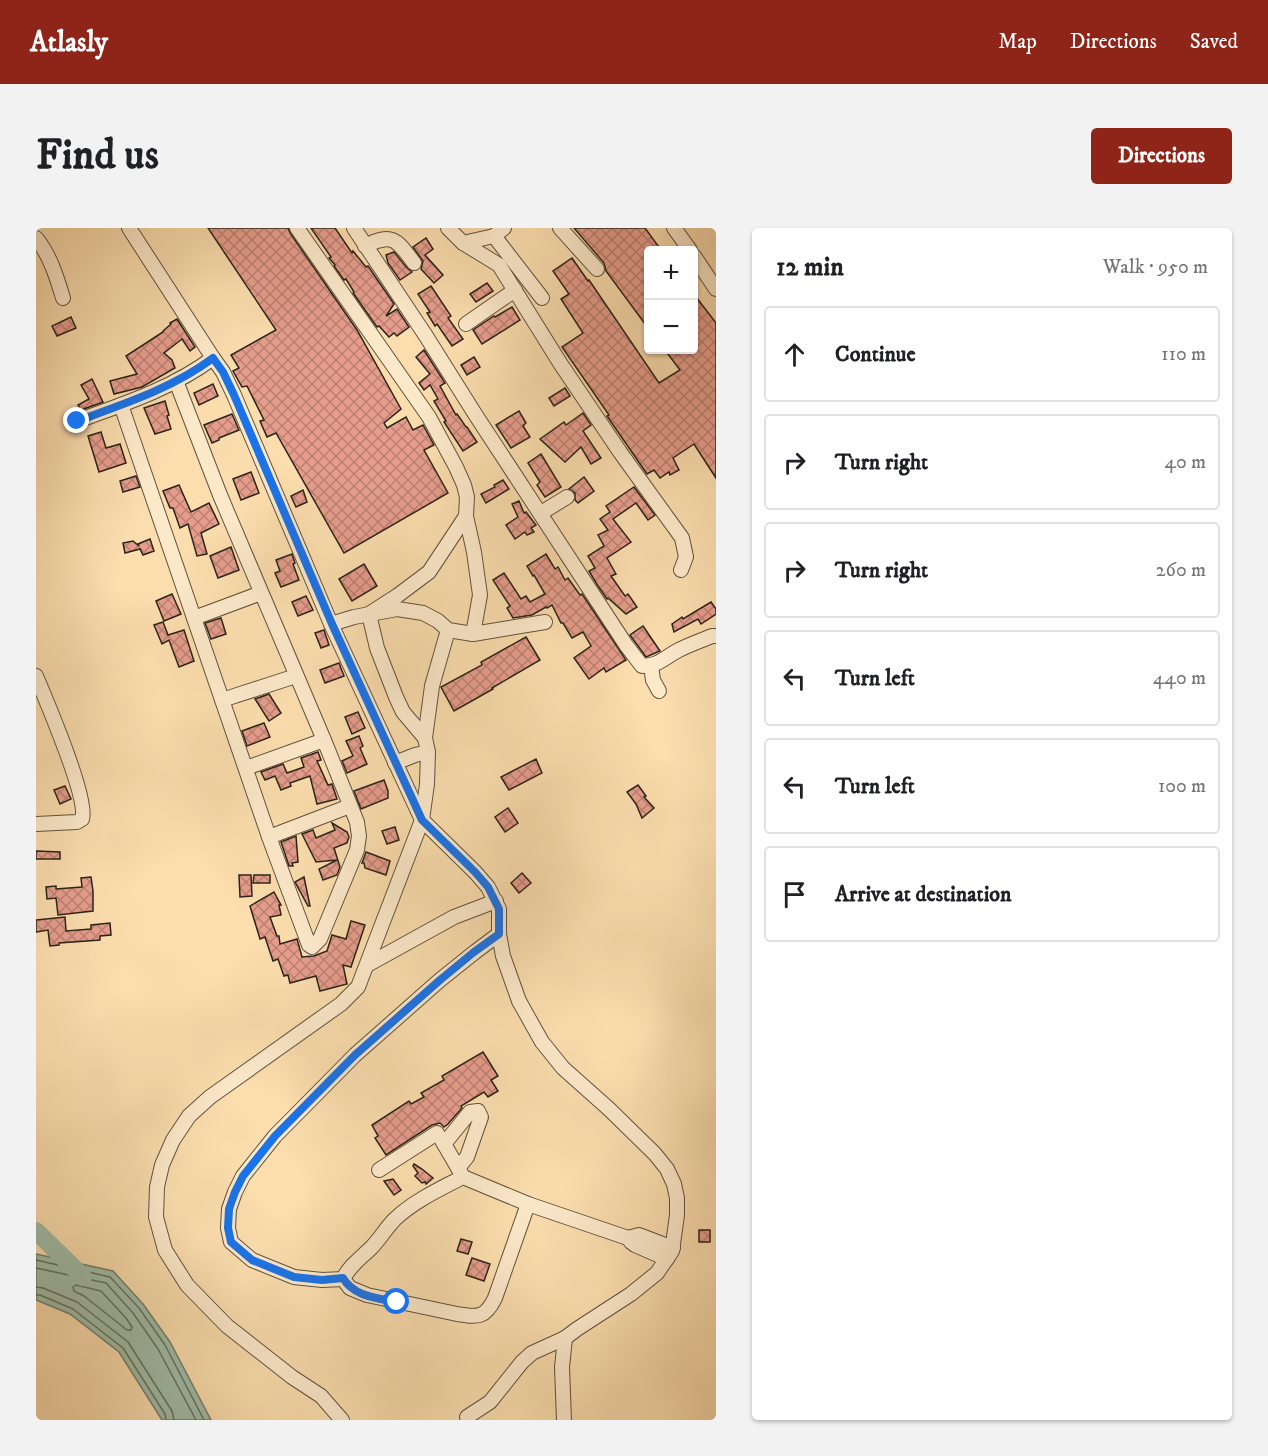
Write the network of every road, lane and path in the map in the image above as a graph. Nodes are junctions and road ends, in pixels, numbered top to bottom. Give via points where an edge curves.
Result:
1 (129, 228) edge
2 (297, 228) edge
3 (354, 228) edge
4 (448, 228) edge
5 (560, 228) edge
6 (675, 228) edge
7 (493, 232) edge
8 (36, 238) edge
9 (463, 243) junction
10 (365, 246) junction
11 (687, 246) edge
12 (414, 263) dead end
13 (698, 263) edge
14 (597, 269) dead end
15 (716, 289) edge
16 (515, 290) junction
17 (63, 298) dead end
18 (542, 298) dead end
19 (466, 324) dead end
20 (213, 358) junction
21 (176, 381) junction
22 (121, 405) junction
23 (77, 421) dead end
24 (567, 497) dead end
25 (541, 513) junction
26 (466, 516) junction
27 (681, 570) dead end
28 (261, 593) junction
29 (369, 614) junction
30 (194, 618) junction
31 (545, 622) dead end
32 (332, 624) junction
33 (448, 630) junction
34 (473, 634) junction
35 (716, 636) edge
36 (651, 666) junction
37 (36, 676) edge
38 (296, 676) junction
39 (659, 691) dead end
40 (222, 700) junction
41 (425, 738) junction
42 (324, 740) junction
43 (428, 752) junction
44 (394, 763) junction
45 (246, 768) junction
46 (350, 806) junction
47 (422, 820) junction
48 (36, 824) edge
49 (269, 837) junction
50 (496, 901) junction
51 (499, 934) junction
52 (367, 964) junction
53 (439, 1135) junction
54 (379, 1170) dead end
55 (461, 1172) junction
56 (528, 1204) junction
57 (670, 1253) junction
58 (343, 1278) junction
59 (565, 1338) junction
60 (467, 1417) dead end
61 (342, 1420) edge
62 (564, 1420) edge

1 - 20 street
2 - 26 street via 429,417 464,485
3 - 10 street
4 - 9 street
5 - 14 street
6 - 11 street
7 - 9 street
7 - 18 street
8 - 17 street via 56,274
9 - 16 street via 500,265
10 - 12 street via 377,240 394,240
10 - 25 street
13 - 15 street
16 - 19 street
16 - 27 street via 560,363 682,538 686,557
20 - 21 street
20 - 32 street via 234,395
21 - 22 street
21 - 28 street
22 - 23 street
22 - 30 street
24 - 25 street
25 - 36 street via 626,645 642,666
26 - 29 street via 429,572
26 - 34 street via 480,595
28 - 30 street
28 - 38 street
29 - 32 street
29 - 33 street via 397,609 423,613
29 - 41 street via 396,697
30 - 40 street
31 - 34 street
32 - 44 street
33 - 34 street
33 - 41 street via 432,686
35 - 36 street
36 - 39 street
37 - 48 street via 62,739 84,814 77,822
38 - 40 street
38 - 42 street
40 - 45 street
41 - 43 street
42 - 45 street
42 - 46 street
43 - 44 street
43 - 47 street
44 - 47 street
45 - 49 street
46 - 49 street
46 - 49 street via 358,829 357,850 320,939 312,947
47 - 50 street via 475,872
47 - 52 street
50 - 51 street
50 - 52 street via 454,917
51 - 57 street via 519,1001 542,1042 563,1068 667,1169 677,1198
51 - 58 street via 355,1055 275,1136 235,1192 229,1209 231,1242 252,1260 294,1277
52 - 61 street via 358,987 341,1004 189,1116 173,1140 157,1187 156,1217 165,1250 187,1285 227,1326 321,1396
53 - 54 street
53 - 55 street
53 - 55 street via 470,1112 478,1112 481,1117
55 - 56 street
55 - 58 street via 397,1217
56 - 57 street via 628,1238 639,1235
56 - 58 street via 495,1298 482,1315 456,1314 367,1295 350,1288
57 - 59 street via 657,1273
59 - 60 street via 532,1353 490,1402
59 - 62 street

